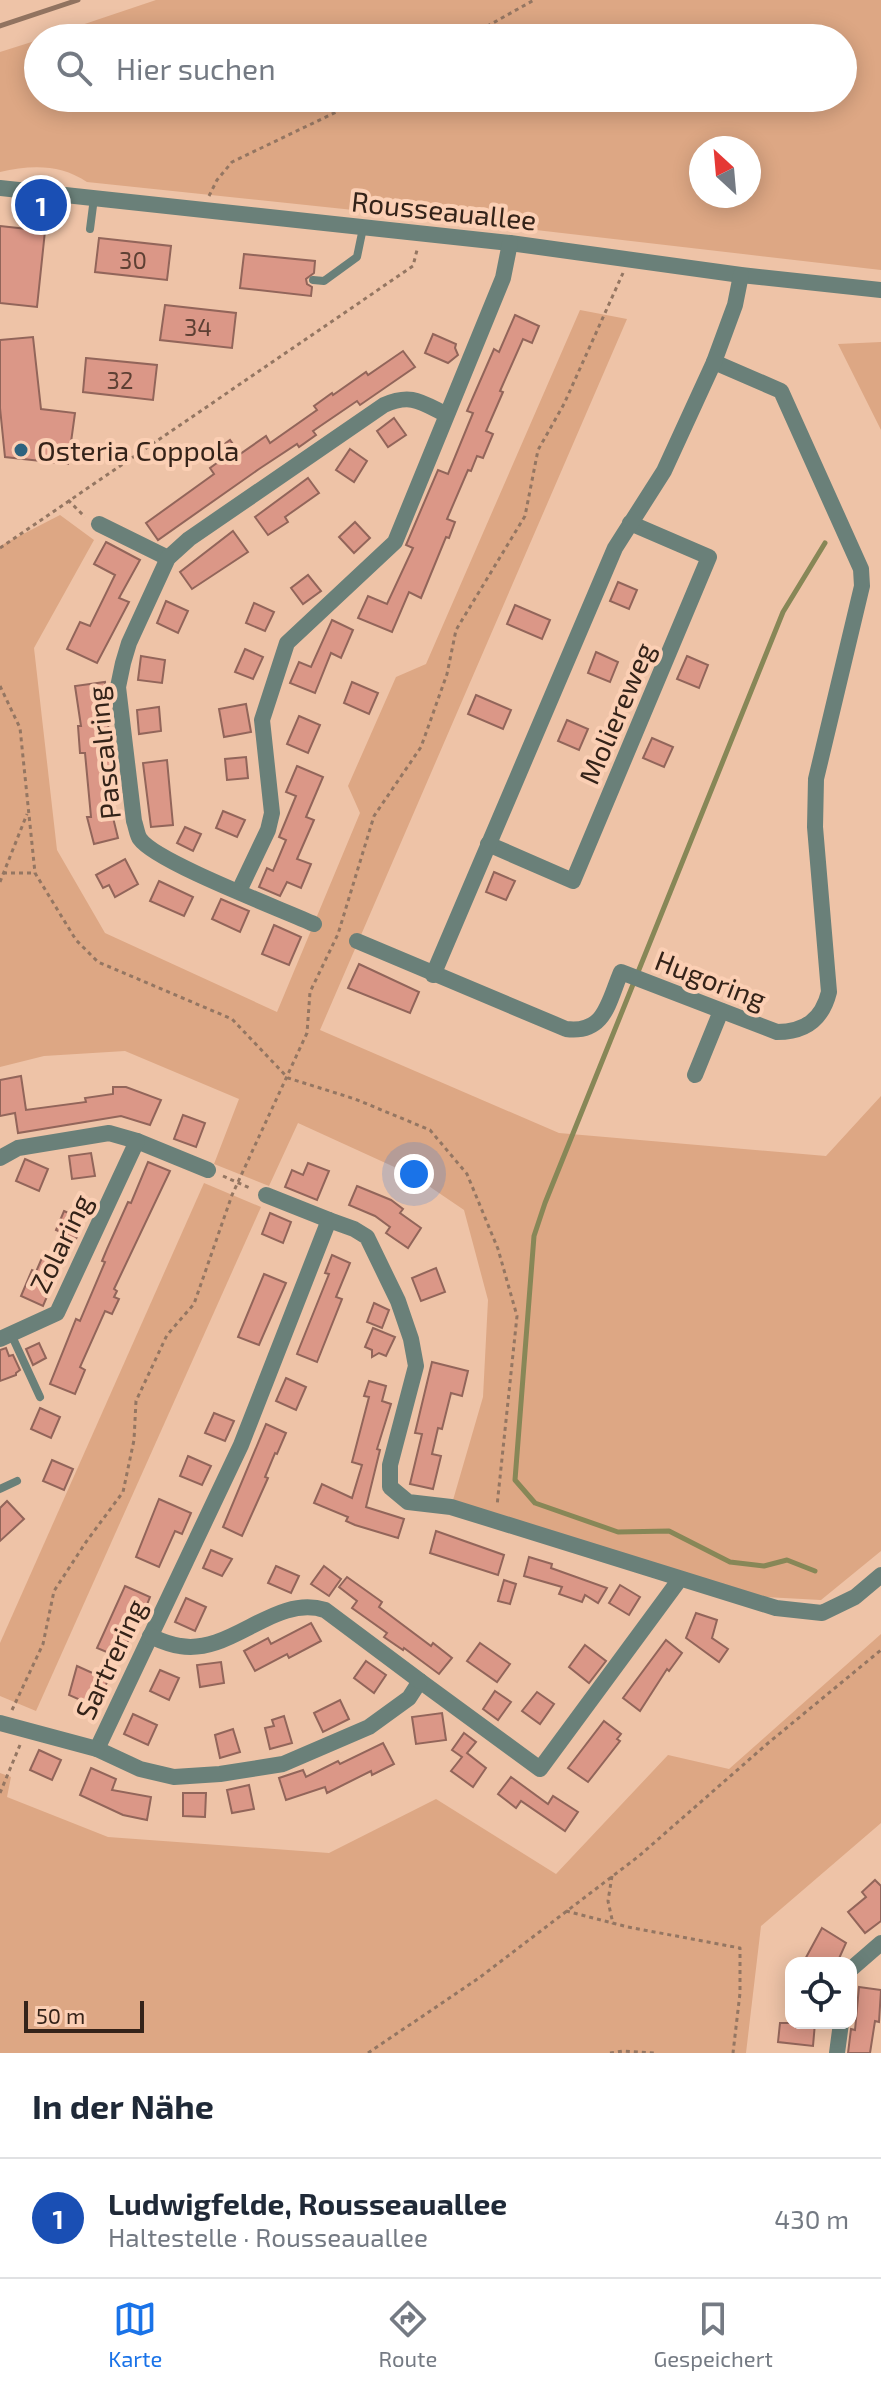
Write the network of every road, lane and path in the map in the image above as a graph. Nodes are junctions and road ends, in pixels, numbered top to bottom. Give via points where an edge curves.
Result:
1 (534, 0) edge
2 (491, 24) edge
3 (338, 112) edge
4 (0, 188) edge
5 (94, 197) junction
6 (207, 199) dead end
7 (363, 227) junction
8 (90, 229) dead end
9 (420, 233) junction
10 (510, 243) junction
11 (629, 259) junction
12 (741, 275) junction
13 (313, 280) dead end
14 (881, 290) edge
15 (714, 362) junction
16 (445, 414) junction
17 (68, 500) junction
18 (630, 523) junction
19 (99, 524) joint
20 (0, 548) edge
21 (168, 558) junction
22 (0, 686) edge
23 (28, 810) junction
24 (488, 844) junction
25 (3, 873) junction
26 (35, 873) junction
27 (0, 882) edge
28 (239, 891) junction
29 (314, 924) dead end
30 (338, 934) junction
31 (357, 941) joint
32 (433, 975) junction
33 (721, 1011) junction
34 (695, 1075) dead end
35 (288, 1078) junction
36 (137, 1141) junction
37 (0, 1158) edge
38 (208, 1170) joint
39 (237, 1183) junction
40 (266, 1195) joint
41 (329, 1220) junction
42 (6, 1336) edge
43 (40, 1397) dead end
44 (17, 1481) dead end
45 (0, 1489) edge
46 (492, 1520) junction
47 (881, 1575) edge
48 (680, 1579) junction
49 (150, 1636) junction
50 (881, 1650) edge
51 (420, 1681) junction
52 (2, 1724) edge
53 (24, 1730) junction
54 (97, 1749) junction
55 (0, 1793) edge
56 (612, 1876) junction
57 (566, 1911) junction
58 (613, 1924) junction
59 (881, 1943) edge
60 (857, 1964) edge
61 (840, 2029) edge
62 (368, 2053) edge
63 (610, 2053) edge
64 (654, 2053) edge
65 (733, 2053) edge
66 (837, 2053) edge

1 - 2 path
3 - 6 path via 232,162
4 - 5 street, Rousseauallee
5 - 7 street, Rousseauallee
5 - 8 lane
7 - 9 street, Rousseauallee
7 - 13 lane via 357,257 324,281
9 - 10 street, Rousseauallee
9 - 17 path via 413,266
10 - 11 street, Rousseauallee
10 - 16 street via 503,278
11 - 12 street, Rousseauallee
11 - 30 path via 538,450 525,516 456,630 421,747 374,816
12 - 14 street, Rousseauallee
12 - 15 street
15 - 18 street via 664,471
15 - 33 street, Hugoring via 781,391 857,555 862,586 816,779 829,992 825,1007 807,1027 792,1032 777,1032
16 - 21 street, Pascalring via 413,398 384,405
16 - 28 street via 395,542 287,643 262,720 272,813
17 - 19 path via 79,514
17 - 20 path
18 - 24 street
18 - 24 street, Moliereweg via 709,557 573,881
19 - 21 street
21 - 28 street, Pascalring via 129,643 118,687 134,821 139,839 158,854
22 - 23 path via 20,728
23 - 25 path
23 - 26 path
24 - 32 street
25 - 26 path
25 - 27 path
26 - 35 path via 76,940 98,962 232,1019
28 - 29 street, Pascalring
30 - 31 path
30 - 35 path via 310,992 307,1033
31 - 32 street
32 - 33 street, Hugoring via 582,1031 604,1013 621,972
33 - 34 street
35 - 39 path
35 - 46 path via 430,1130 467,1174 498,1249 517,1316
36 - 37 street via 109,1133 18,1148
36 - 38 street
36 - 42 street, Zolaring via 57,1313
38 - 39 path
39 - 40 path
39 - 52 path via 194,1304 167,1335 136,1401 123,1492 54,1591 43,1644
40 - 41 street
41 - 46 street via 367,1237 411,1339 416,1366 390,1465 390,1487 408,1502 451,1507
41 - 49 street, Sartrering via 241,1445
42 - 43 lane
44 - 45 lane
46 - 48 street
47 - 48 street via 855,1597 822,1613 776,1608
48 - 51 street via 540,1769
49 - 51 street via 181,1647 197,1646 311,1605
49 - 54 street, Sartrering
50 - 56 path
51 - 54 street, Sartrering via 409,1698 369,1727 283,1764 174,1777 140,1769
52 - 53 street
53 - 54 street
53 - 55 path
56 - 57 path
56 - 58 path via 608,1901
57 - 58 path
57 - 62 path
58 - 65 path via 740,1948
59 - 60 street
61 - 66 street
63 - 64 path

